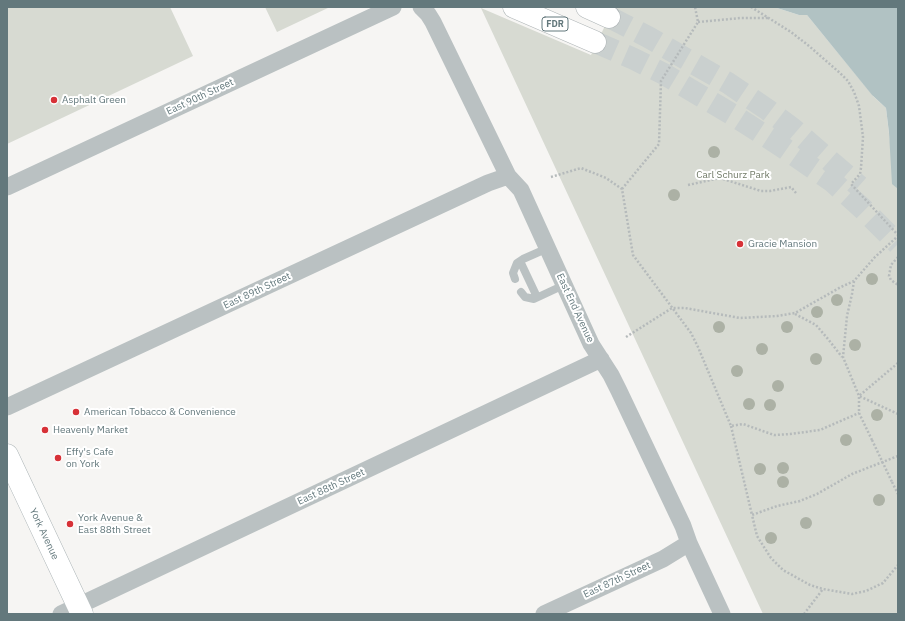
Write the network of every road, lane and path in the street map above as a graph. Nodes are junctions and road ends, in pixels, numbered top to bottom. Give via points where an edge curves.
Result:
1 (393, 7) edge
2 (421, 7) edge
3 (514, 7) edge
4 (587, 7) edge
5 (695, 7) edge
6 (751, 7) edge
7 (609, 17) tunnel mouth
8 (769, 18) junction
9 (698, 22) junction
10 (595, 42) tunnel mouth
11 (508, 176) junction
12 (551, 177) dead end
13 (688, 185) dead end
14 (7, 187) edge
15 (622, 189) junction
16 (796, 193) dead end
17 (898, 235) edge
18 (548, 248) junction
19 (898, 257) edge
20 (520, 261) junction
21 (515, 279) dead end
22 (854, 282) junction
23 (564, 285) junction
24 (898, 285) edge
25 (522, 292) dead end
26 (537, 297) junction
27 (672, 308) junction
28 (795, 313) junction
29 (626, 337) dead end
30 (842, 357) junction
31 (601, 359) junction
32 (898, 363) edge
33 (859, 396) junction
34 (7, 407) edge
35 (859, 413) junction
36 (898, 414) edge
37 (731, 426) junction
38 (7, 455) edge
39 (898, 456) edge
40 (898, 494) edge
41 (752, 515) junction
42 (689, 544) junction
43 (897, 567) edge
44 (823, 589) junction
45 (73, 611) edge
46 (544, 614) edge
47 (722, 614) edge
48 (804, 614) edge

1 - 14 street, East 90th Street
2 - 11 street, East End Avenue via 433,22
3 - 10 main road, FDR
4 - 7 main road
5 - 9 path
6 - 8 path
8 - 9 path
8 - 17 path via 826,60 854,92 860,113 861,168 860,174 851,184
9 - 15 path via 661,81 659,144
11 - 18 street, East End Avenue via 521,190
11 - 34 street, East 89th Street
12 - 15 path via 581,168 606,178
13 - 16 path via 720,178 762,191 791,187
15 - 27 path via 633,255
17 - 22 path
18 - 20 lane
18 - 23 street, East End Avenue
19 - 24 path via 891,265 889,276
20 - 21 lane via 513,273
20 - 26 lane
22 - 28 path
22 - 30 path
23 - 26 lane
23 - 31 street, East End Avenue via 591,344
25 - 26 lane via 525,297
27 - 28 path via 740,318
27 - 29 path
27 - 37 path via 698,347
28 - 30 path via 816,325
30 - 33 path
31 - 42 street, East End Avenue via 620,391
31 - 45 street, East 88th Street
32 - 33 path
33 - 35 path
33 - 36 path
35 - 37 path via 820,430 790,434 774,435 743,424
35 - 40 path, bridge
37 - 41 path
38 - 45 main road, York Avenue
39 - 41 path via 852,474 800,501
41 - 44 path via 757,536 771,558 783,570 810,586
42 - 46 street, East 87th Street via 663,559
42 - 47 street, East End Avenue
43 - 44 path via 883,582 866,591 852,594
44 - 48 path

